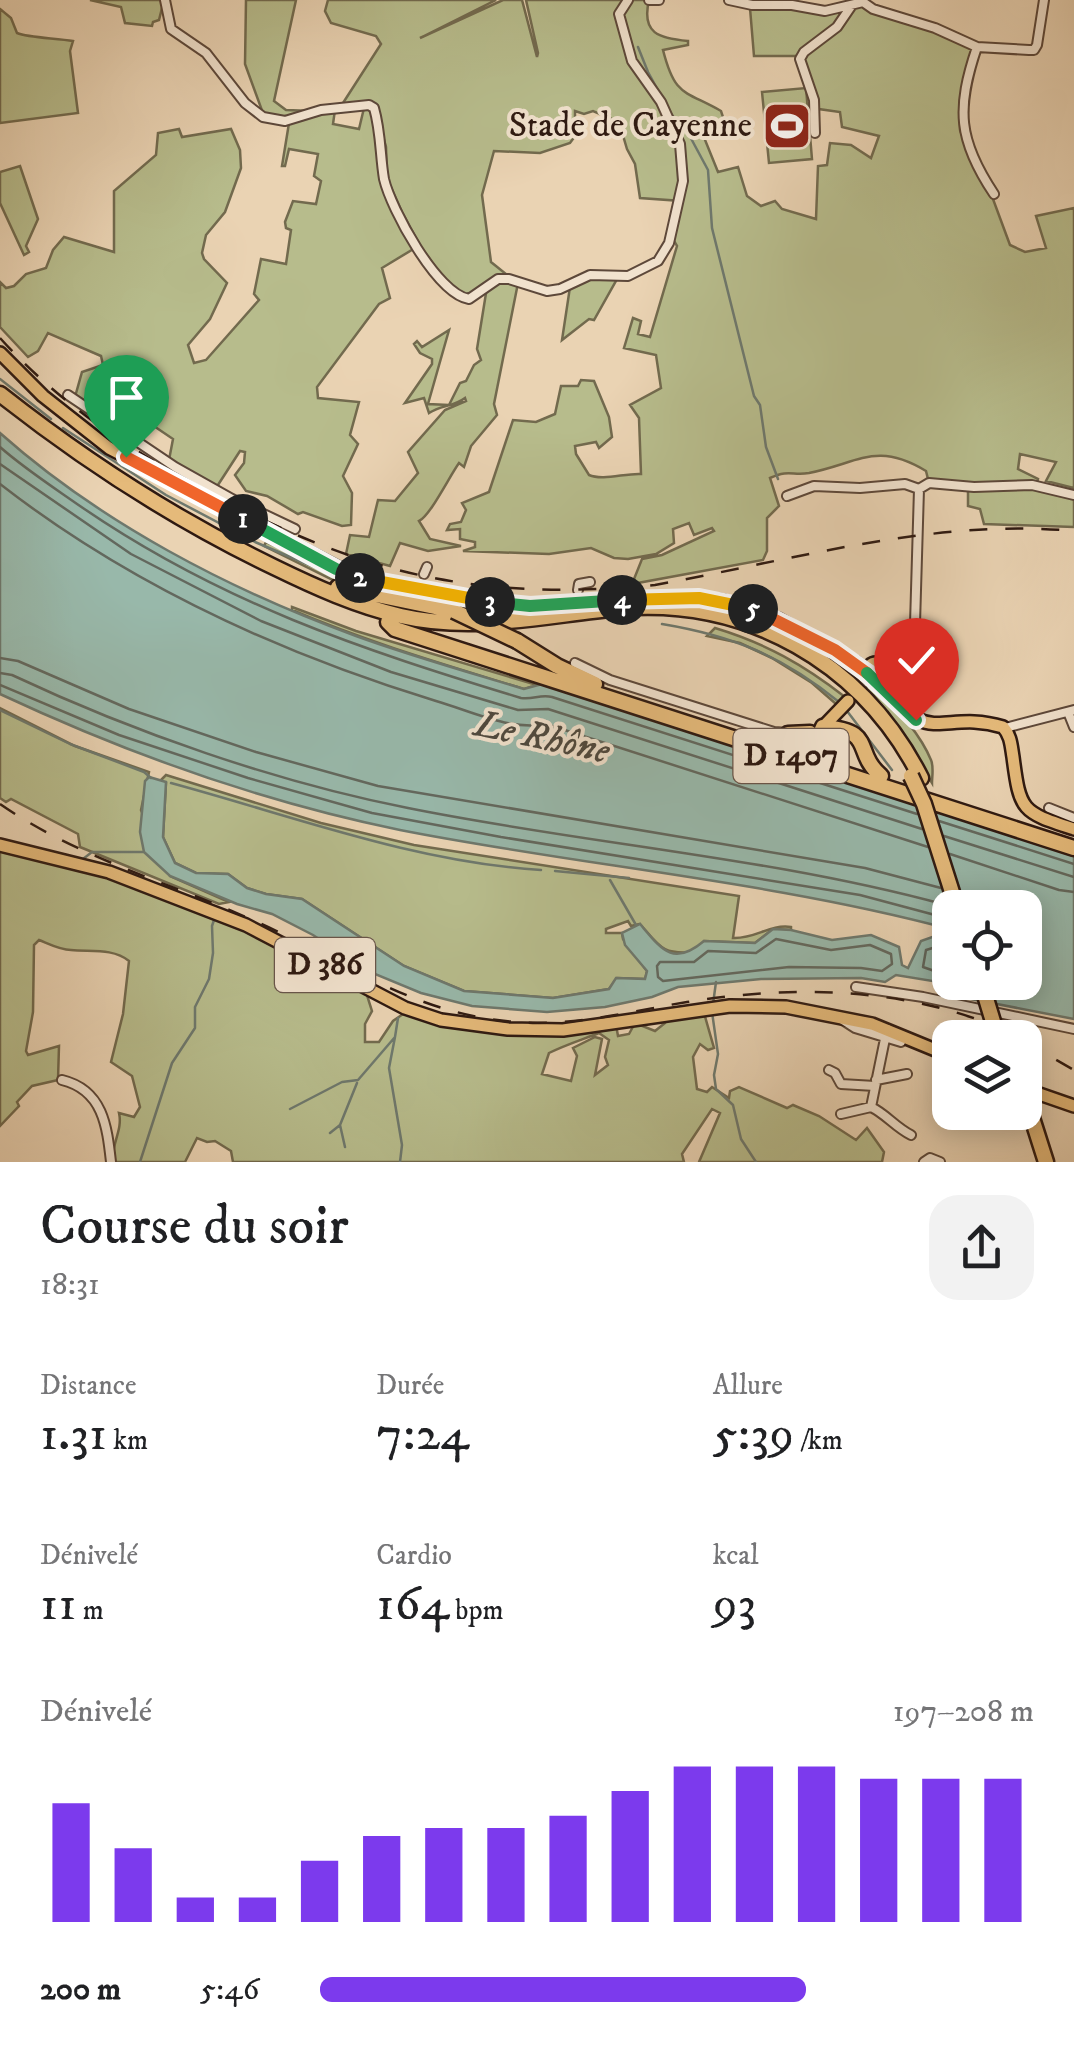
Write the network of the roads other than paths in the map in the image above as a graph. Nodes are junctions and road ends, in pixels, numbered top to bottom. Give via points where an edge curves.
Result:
1 (165, 0) edge
2 (628, 0) edge
3 (650, 0) edge
4 (659, 0) edge
5 (729, 0) edge
6 (1044, 0) edge
7 (864, 1) edge
8 (852, 6) junction
9 (976, 47) junction
10 (815, 133) dead end
11 (994, 194) dead end
12 (0, 354) edge
13 (0, 394) edge
14 (68, 395) dead end
15 (0, 406) edge
16 (920, 490) junction
17 (1074, 495) edge
18 (788, 496) dead end
19 (253, 517) junction
20 (295, 529) dead end
21 (290, 574) junction
22 (590, 582) dead end
23 (575, 591) junction
24 (388, 622) junction
25 (575, 663) dead end
26 (876, 671) junction
27 (842, 708) joint
28 (660, 710) junction
29 (1071, 711) edge
30 (1074, 727) edge
31 (1005, 728) junction
32 (842, 731) junction
33 (821, 733) junction
34 (721, 734) junction
35 (781, 736) junction
36 (863, 761) junction
37 (916, 777) junction
38 (931, 800) junction
39 (1049, 808) dead end
40 (1074, 818) edge
41 (1074, 829) edge
42 (1074, 838) edge
43 (0, 845) edge
44 (1074, 848) edge
45 (951, 890) edge
46 (959, 890) edge
47 (856, 987) dead end
48 (1074, 1029) edge
49 (886, 1033) junction
50 (901, 1042) dead end
51 (932, 1050) edge
52 (828, 1070) dead end
53 (907, 1074) dead end
54 (62, 1080) dead end
55 (876, 1083) junction
56 (1042, 1098) edge
57 (1074, 1106) edge
58 (871, 1107) junction
59 (841, 1114) dead end
60 (1027, 1130) edge
61 (1036, 1130) edge
62 (911, 1135) dead end
63 (111, 1162) edge
64 (924, 1162) edge
65 (940, 1162) edge
66 (1037, 1162) edge
67 (1046, 1162) edge

1 - 2 street via 171,29 206,53 260,116 285,121 326,109 374,108 385,182 410,236 447,289 469,298 498,279 547,291 590,274 628,276 658,260 669,243 683,181 680,144 628,51 618,14
3 - 4 street
5 - 8 street via 825,10
6 - 9 street via 1034,50
7 - 8 street
7 - 9 street
8 - 10 street via 800,59 816,110
9 - 11 street via 962,128
12 - 19 main road via 109,448
13 - 21 highway via 138,492
14 - 19 street
15 - 24 highway via 184,530 294,586
16 - 17 street via 929,483 1032,485
16 - 18 street via 905,484 814,486
16 - 26 street via 915,624
19 - 20 street
19 - 23 main road via 356,577 423,578 517,606
21 - 28 highway, bridge via 454,611 582,679
21 - 37 highway via 366,606 443,623 654,607 740,620 795,644 849,681 895,732
22 - 23 street
23 - 26 main road via 723,601 778,619
24 - 28 highway
24 - 37 highway via 492,632 650,616 735,628 791,651 844,688
25 - 35 street
26 - 31 main road via 920,722
27 - 32 highway
27 - 33 main road via 826,718
28 - 34 highway, D 1407
28 - 35 highway, D 1407
29 - 30 street
29 - 31 street
31 - 41 main road via 1022,804
32 - 33 highway
32 - 36 highway via 860,747
33 - 35 highway via 807,746
34 - 36 highway via 849,770
34 - 38 highway, D 1407
35 - 36 highway, D 1407
36 - 38 highway via 865,777
36 - 42 highway, D 1407 via 881,776
37 - 45 highway, bridge
37 - 46 highway, bridge
38 - 44 highway, D 1407
39 - 40 street
43 - 49 main road, D 386 via 109,872 246,925 440,1020 534,1031 730,1006 786,1007 842,1016
47 - 48 street
49 - 50 street
49 - 51 main road, D 386
49 - 55 street
52 - 55 street via 840,1084
53 - 55 street
54 - 63 street via 98,1102
55 - 58 street
56 - 57 main road
58 - 59 street
58 - 62 street
60 - 66 highway
61 - 67 highway
64 - 65 street

